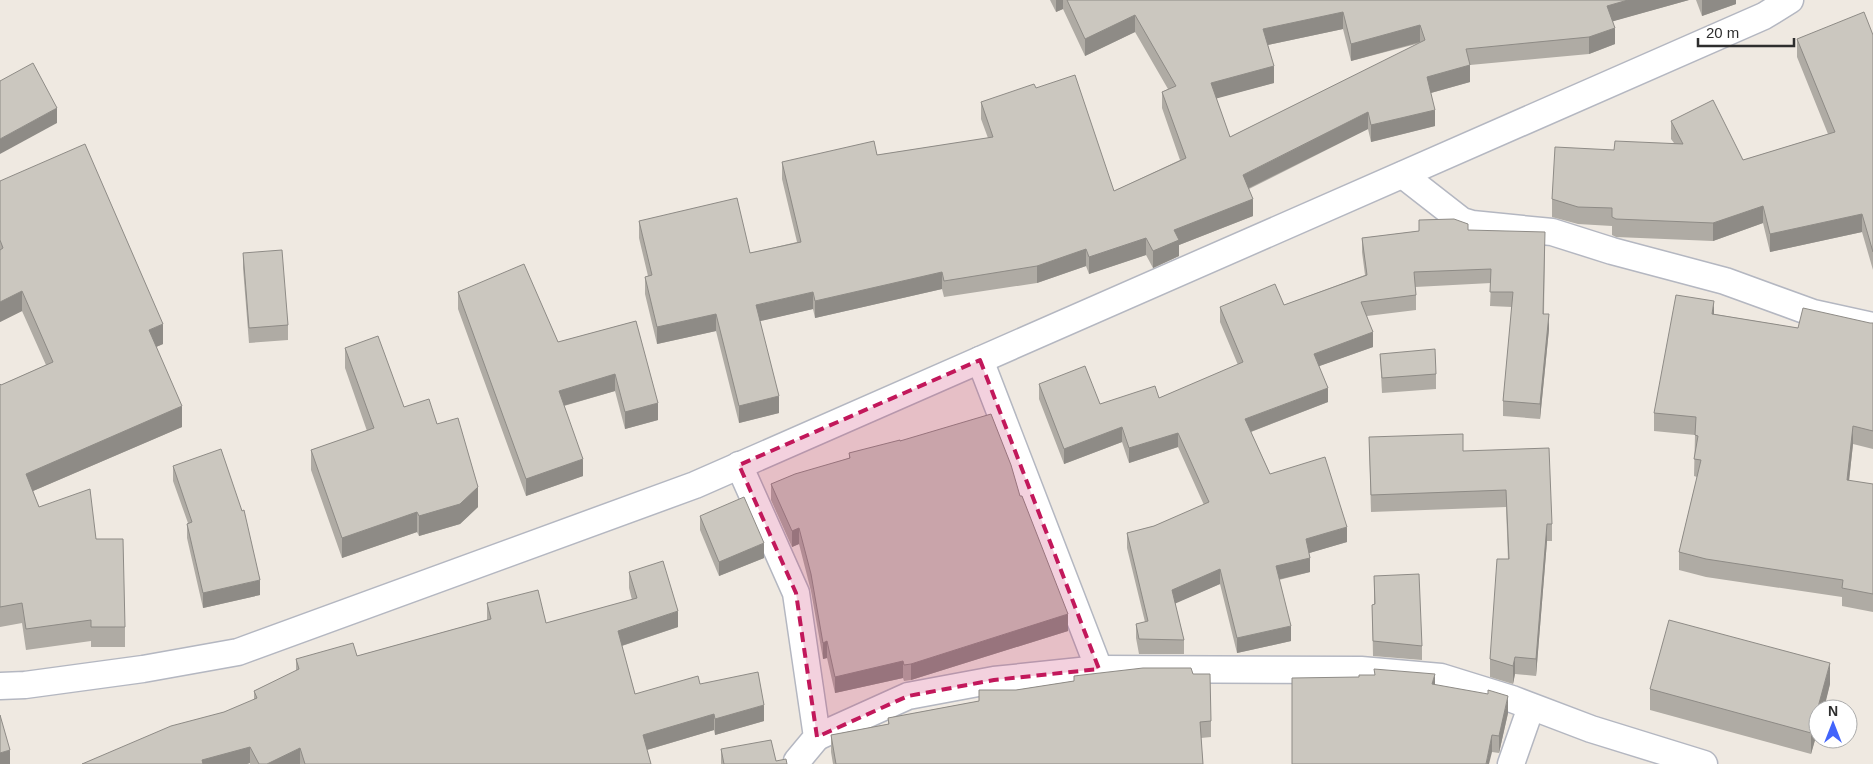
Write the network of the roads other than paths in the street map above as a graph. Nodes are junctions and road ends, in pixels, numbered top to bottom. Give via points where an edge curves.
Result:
1 (1790, 0) edge
2 (1403, 175) junction
3 (1873, 326) edge
4 (980, 360) junction
5 (739, 465) junction
6 (1099, 669) junction
7 (0, 686) edge
8 (1531, 707) junction
9 (817, 737) junction
10 (797, 764) edge
11 (1511, 764) edge
12 (1704, 764) edge

1 - 2 street via 1764,16
2 - 3 street via 1462,221 1552,232 1725,281 1813,313
2 - 4 street
4 - 5 street
4 - 6 street
5 - 7 street via 695,485 238,652 143,669
5 - 9 street via 796,593
6 - 8 street via 1361,670 1441,677
6 - 9 street via 994,680 908,696
8 - 11 street
8 - 12 street
9 - 10 street

